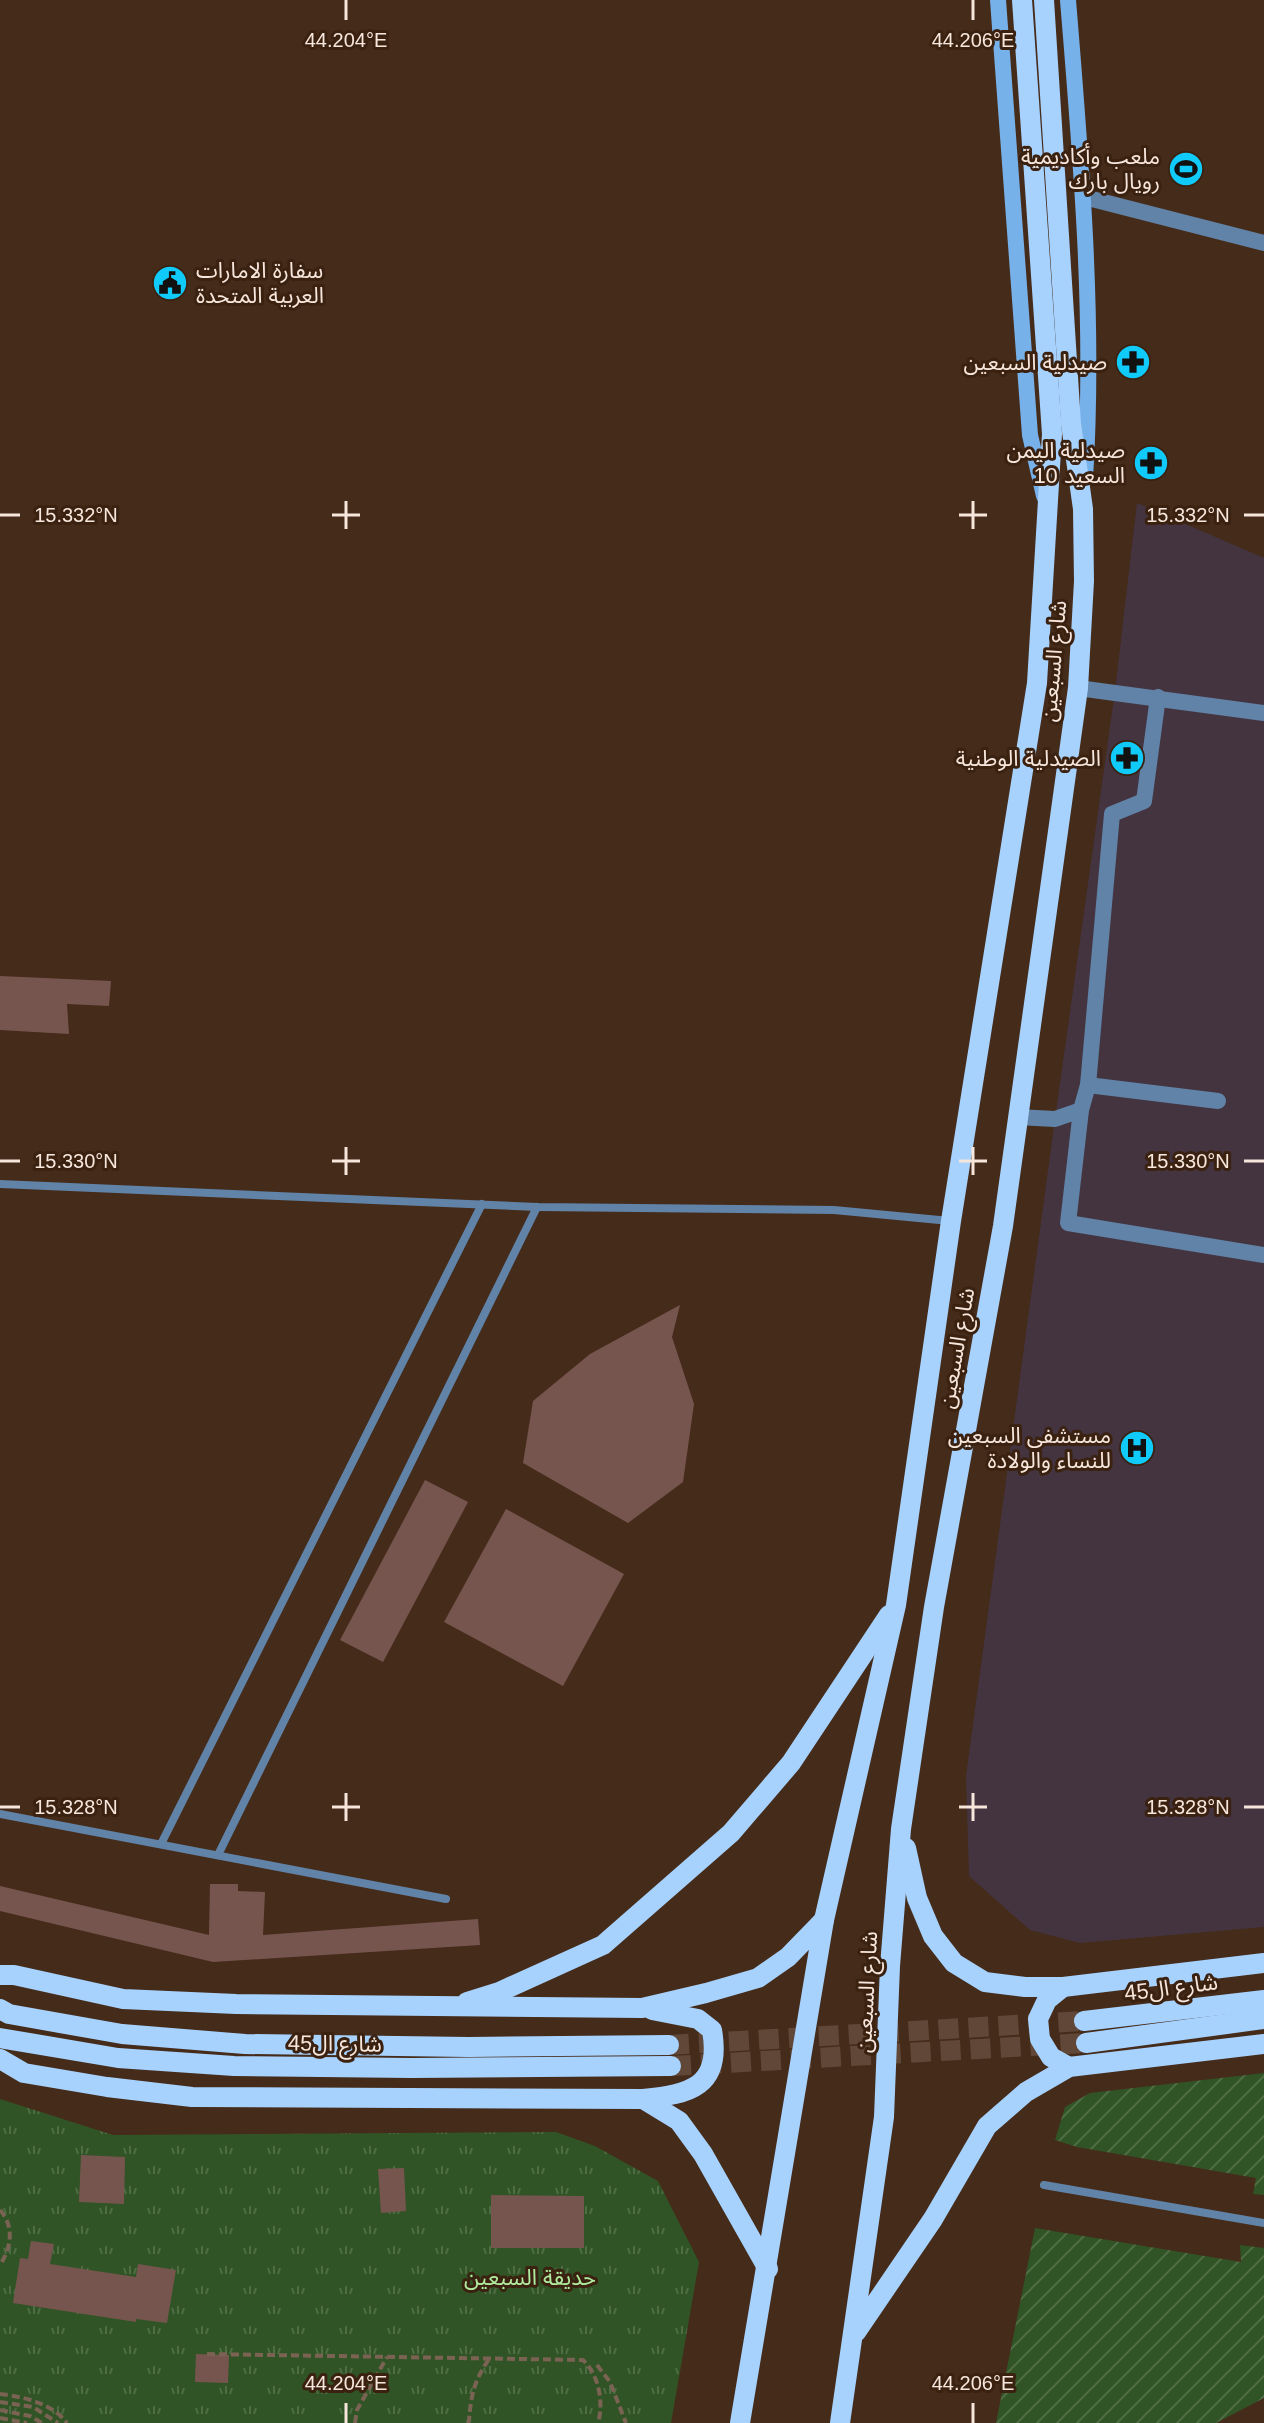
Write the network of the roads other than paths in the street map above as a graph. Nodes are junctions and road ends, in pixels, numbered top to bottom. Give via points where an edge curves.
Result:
1 (998, 0) edge
2 (1022, 0) edge
3 (1044, 0) edge
4 (1068, 0) edge
5 (1084, 197) junction
6 (1264, 243) edge
7 (1083, 509) junction
8 (1048, 515) junction
9 (1078, 688) junction
10 (1158, 697) junction
11 (1264, 713) edge
12 (1088, 1085) junction
13 (1218, 1101) dead end
14 (1081, 1110) junction
15 (1017, 1117) junction
16 (0, 1184) edge
17 (482, 1204) junction
18 (537, 1207) junction
19 (951, 1221) junction
20 (1264, 1255) edge
21 (896, 1605) junction
22 (0, 1814) edge
23 (901, 1829) junction
24 (161, 1844) junction
25 (218, 1855) junction
26 (446, 1899) dead end
27 (824, 1920) junction
28 (1264, 1963) edge
29 (0, 1975) edge
30 (1063, 1987) junction
31 (1264, 2000) edge
32 (449, 2008) junction
33 (642, 2008) junction
34 (0, 2009) edge
35 (1264, 2019) edge
36 (1084, 2021) tunnel mouth
37 (0, 2038) edge
38 (1086, 2043) tunnel mouth
39 (1264, 2044) edge
40 (669, 2045) tunnel mouth
41 (0, 2059) edge
42 (671, 2066) tunnel mouth
43 (1069, 2067) junction
44 (643, 2099) junction
45 (1044, 2185) dead end
46 (1264, 2223) edge
47 (768, 2269) junction
48 (851, 2339) junction
49 (740, 2423) edge
50 (840, 2423) edge

1 - 8 main road via 1030,435
2 - 8 main road, شارع السبعين via 1052,434
3 - 7 main road, شارع السبعين via 1071,424
4 - 5 main road
5 - 6 street
5 - 7 main road via 1089,421
7 - 9 main road, شارع السبعين
8 - 19 main road, شارع السبعين via 1037,683
9 - 10 street
9 - 15 main road, شارع السبعين
10 - 11 street
10 - 12 street via 1144,801 1112,814
12 - 13 street
12 - 14 street
14 - 15 street via 1055,1119
14 - 20 street via 1068,1223
15 - 23 main road, شارع السبعين
16 - 17 lane
17 - 18 lane
17 - 24 lane
18 - 19 lane via 834,1210
18 - 25 lane
19 - 21 main road, شارع السبعين
21 - 27 main road, شارع السبعين
21 - 32 main road via 791,1763 731,1833 603,1945 499,1992
22 - 24 lane
23 - 30 main road via 917,1898 933,1936 954,1963 985,1982
23 - 48 main road, شارع السبعين via 884,2117
24 - 25 lane
25 - 26 lane
27 - 33 main road via 788,1957 758,1978
27 - 47 main road, شارع السبعين
28 - 30 main road
29 - 32 main road via 123,1999
30 - 43 main road via 1047,2000 1038,2019 1040,2039 1051,2057
31 - 36 main road, شارع ال45
32 - 33 main road
33 - 44 main road via 698,2019 712,2030 716,2050 711,2070 698,2086 680,2095
34 - 40 main road, شارع ال45 via 122,2034 245,2044
35 - 38 main road, شارع ال45
37 - 42 main road, شارع ال45 via 118,2058 234,2066
39 - 43 main road
41 - 44 main road via 24,2073 192,2097
43 - 48 main road via 1026,2092 987,2126 933,2219
44 - 47 main road via 679,2121
45 - 46 lane
47 - 49 main road, شارع السبعين
48 - 50 main road, شارع السبعين

